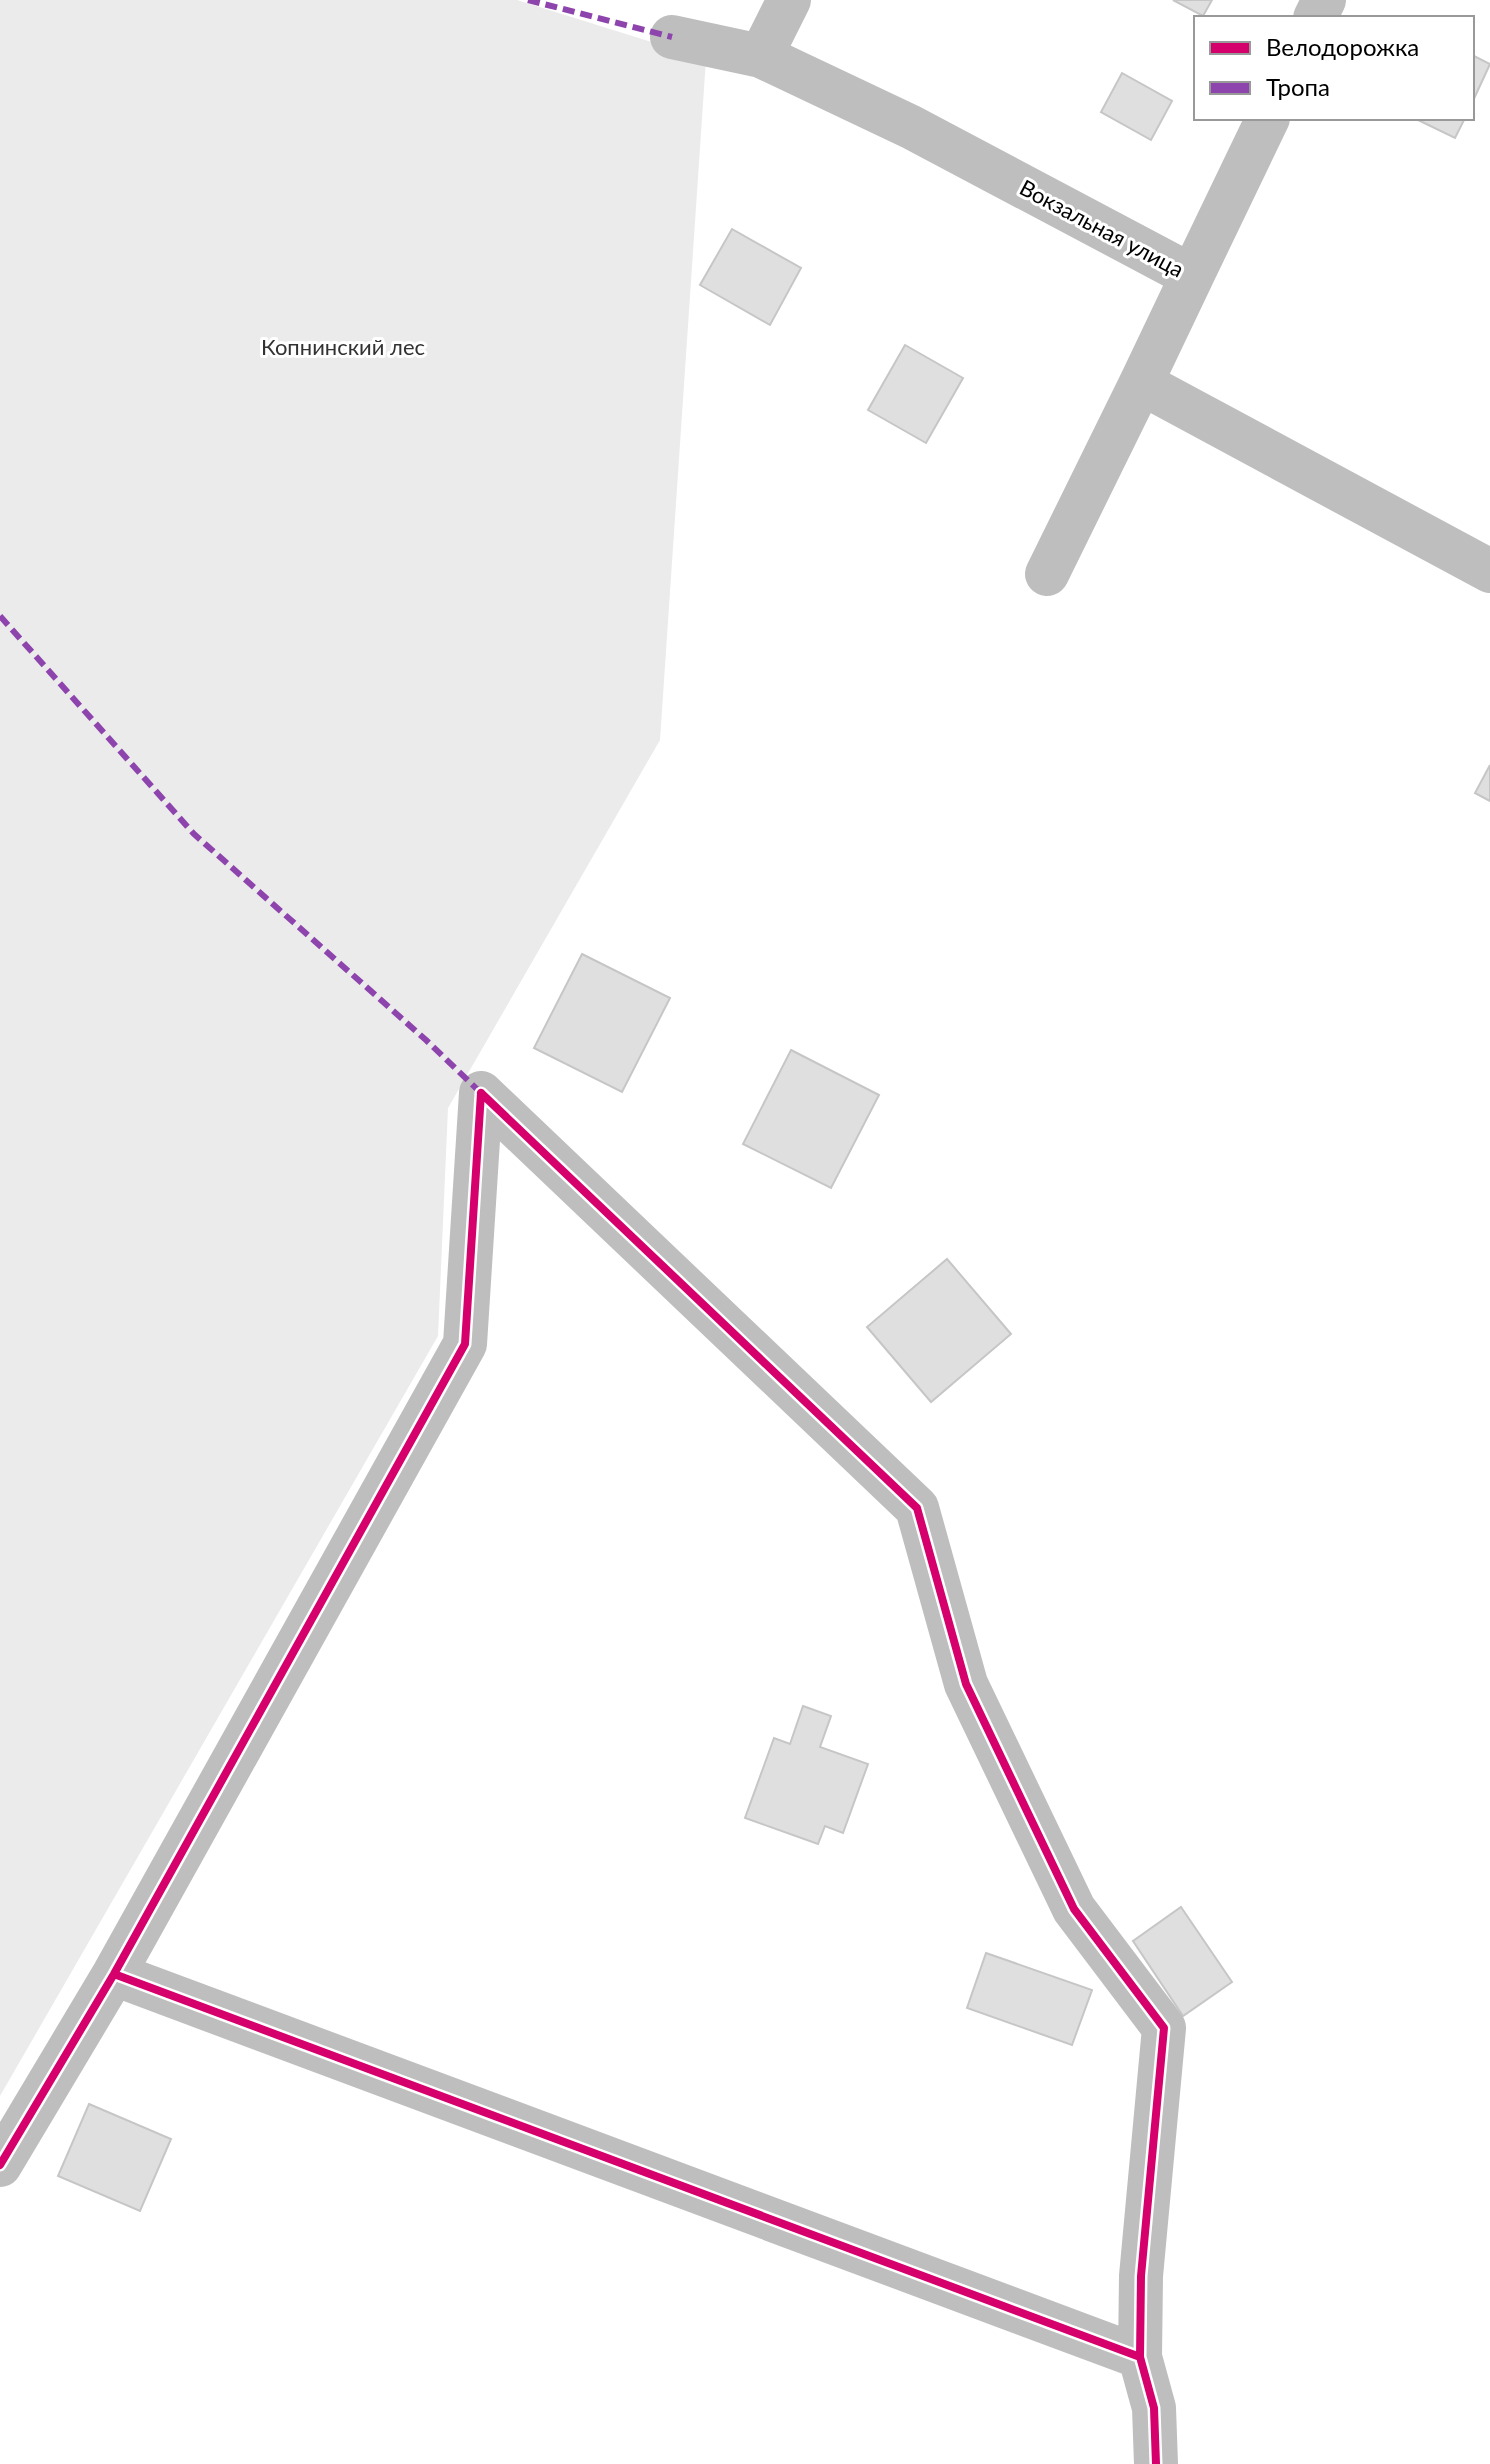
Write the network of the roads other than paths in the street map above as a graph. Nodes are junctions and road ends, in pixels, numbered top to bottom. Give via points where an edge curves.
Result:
1 (789, 0) edge
2 (672, 37) dead end
3 (761, 56) junction
4 (1267, 120) edge
5 (1192, 276) junction
6 (1141, 383) junction
7 (1490, 571) edge
8 (1047, 574) dead end
9 (114, 1974) junction
10 (0, 2165) edge
11 (1140, 2357) junction
12 (1156, 2464) edge

1 - 3 street
2 - 3 street, Вокзальная улица
3 - 5 street, Вокзальная улица via 911,127
4 - 5 street
5 - 6 street, Вокзальная улица
6 - 7 street
6 - 8 street, Вокзальная улица
9 - 10 street
9 - 11 street
9 - 11 street via 465,1344 481,1093 917,1508 966,1684 1074,1909 1164,2028 1141,2276
11 - 12 street via 1154,2408

